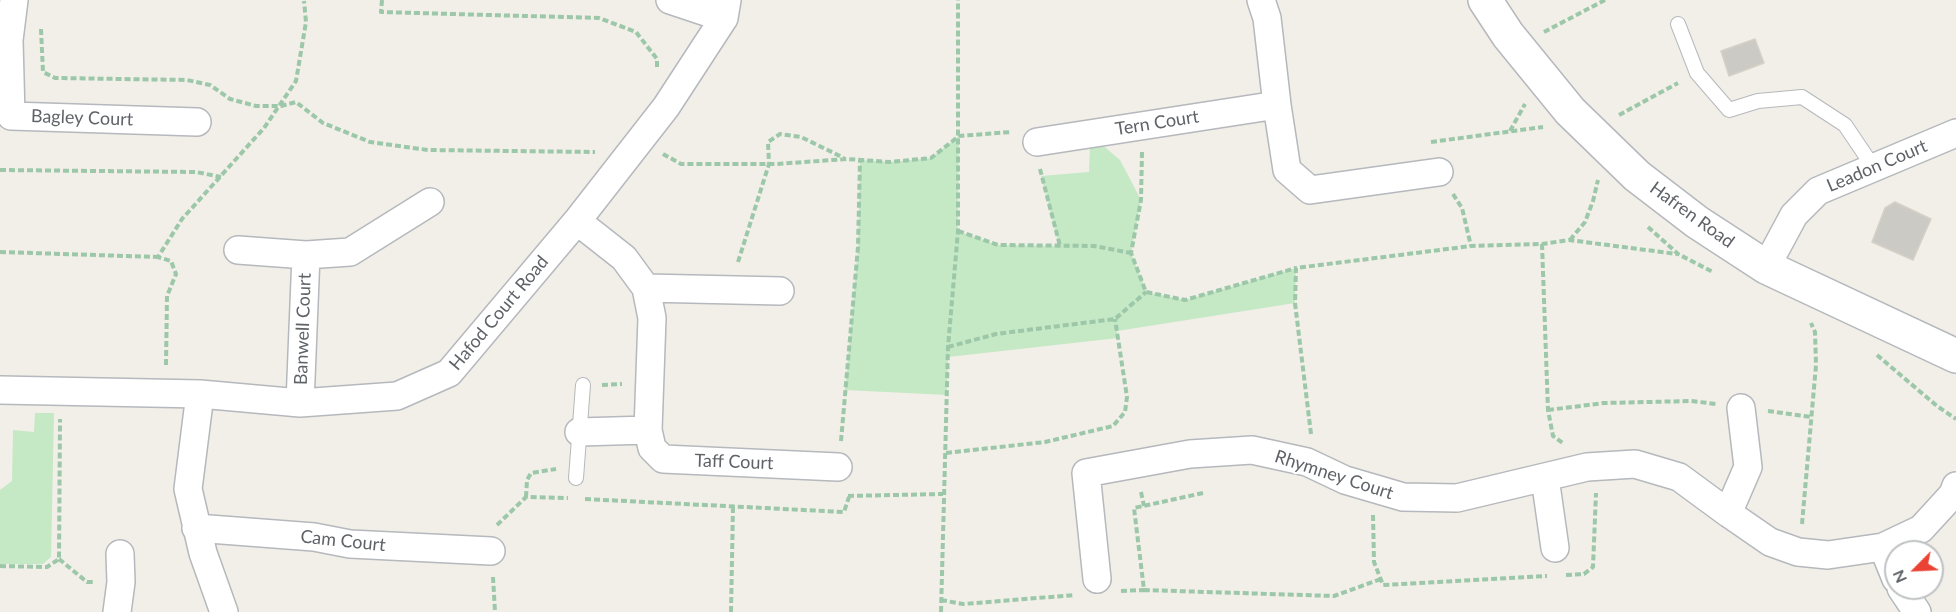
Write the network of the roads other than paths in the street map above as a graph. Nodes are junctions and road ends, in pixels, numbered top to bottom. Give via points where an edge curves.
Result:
1 (14, 0) edge
2 (670, 0) edge
3 (1261, 0) edge
4 (1485, 0) edge
5 (726, 9) edge
6 (1678, 24) dead end
7 (1277, 105) junction
8 (197, 122) dead end
9 (1956, 133) edge
10 (1037, 142) road end
11 (1874, 168) junction
12 (1439, 172) dead end
13 (430, 202) dead end
14 (577, 220) junction
15 (238, 250) dead end
16 (306, 255) junction
17 (1766, 267) junction
18 (645, 288) junction
19 (780, 291) dead end
20 (1956, 356) edge
21 (583, 385) road end
22 (0, 390) edge
23 (200, 394) junction
24 (300, 403) junction
25 (1741, 408) road end
26 (648, 430) junction
27 (579, 432) junction
28 (838, 467) road end
29 (576, 472) road end
30 (1545, 477) junction
31 (1956, 486) edge
32 (1728, 513) junction
33 (196, 528) junction
34 (1555, 548) dead end
35 (1883, 548) joint
36 (490, 551) road end
37 (120, 554) dead end
38 (1094, 589) road end
39 (117, 612) edge
40 (224, 612) edge

1 - 8 street, Bagley Court via 9,40 11,116
2 - 5 street
3 - 7 street via 1267,18
4 - 17 street, Hafren Road via 1508,35 1570,111 1637,176 1697,222
5 - 14 street, Hafod Court Road via 666,107
6 - 11 lane via 1697,73 1729,110 1758,100 1802,97 1845,125
7 - 10 street, Tern Court
7 - 12 street via 1287,170 1310,190
9 - 11 street, Leadon Court
11 - 17 street, Leadon Court via 1818,191 1794,215
13 - 16 street, Banwell Court via 350,252
14 - 18 street, Taff Court via 624,258
14 - 24 street, Hafod Court Road via 449,373 397,396
15 - 16 street, Banwell Court
16 - 24 street, Banwell Court
17 - 20 street, Hafren Road
18 - 19 street
18 - 26 street, Taff Court via 652,318
21 - 27 lane
22 - 23 street, Hafod Court Road
23 - 24 street, Hafod Court Road
23 - 33 street via 188,489
25 - 32 street via 1748,466
26 - 27 street
26 - 28 street, Taff Court via 652,448 663,459
27 - 29 lane
30 - 32 street, Rhymney Court via 1587,467 1635,464 1679,477
30 - 34 street
30 - 38 street, Rhymney Court via 1457,498 1404,497 1345,480 1307,462 1252,450 1190,454 1086,472
31 - 35 street, Rhymney Court via 1921,529
32 - 35 street, Rhymney Court via 1770,542 1798,552 1828,555
33 - 36 street, Cam Court via 314,537 350,544
33 - 40 street
37 - 39 street

